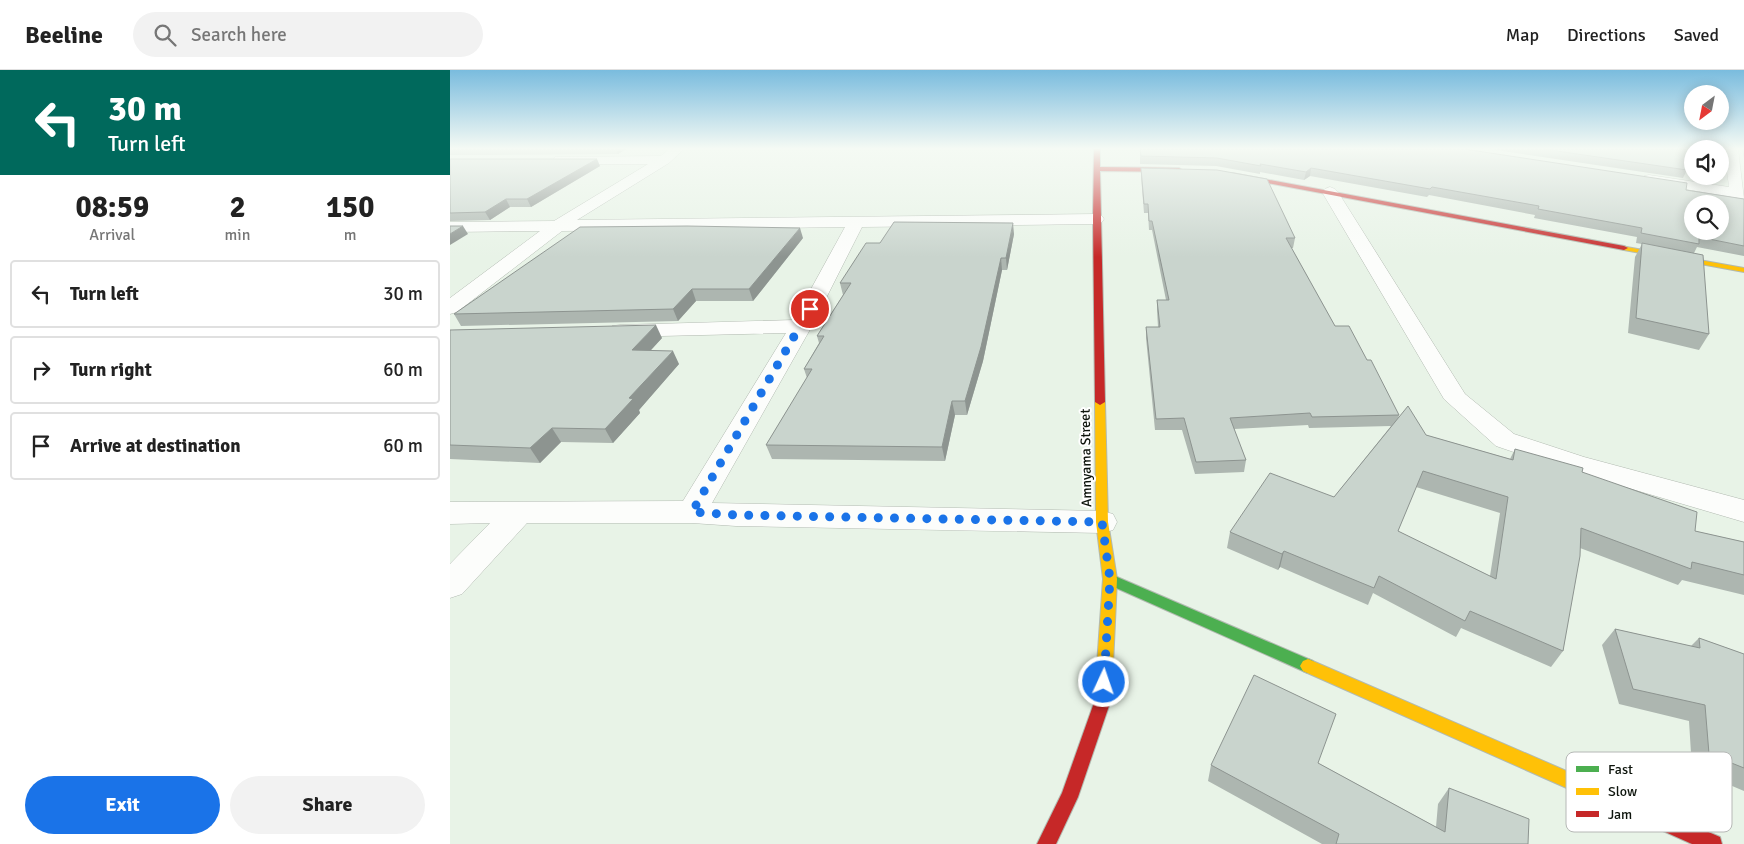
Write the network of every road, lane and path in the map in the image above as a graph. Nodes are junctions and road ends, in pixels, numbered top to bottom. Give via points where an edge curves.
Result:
1 (623, 185) edge
2 (1097, 185) edge
3 (1291, 185) edge
4 (1683, 185) edge
5 (1330, 192) junction
6 (1740, 194) edge
7 (1096, 219) junction
8 (856, 223) junction
9 (450, 226) edge
10 (557, 226) junction
11 (1744, 270) edge
12 (450, 308) edge
13 (802, 326) junction
14 (596, 331) edge
15 (1744, 511) edge
16 (692, 512) junction
17 (450, 513) edge
18 (519, 513) junction
19 (1102, 522) junction
20 (1110, 579) junction
21 (450, 585) edge
22 (1566, 779) edge
23 (1686, 832) edge
24 (1046, 844) edge
25 (1713, 844) edge

1 - 10 street
2 - 7 street, Amnyama Street
3 - 5 street
4 - 6 street
5 - 11 street
5 - 15 street via 1456,399 1505,440
7 - 8 street
7 - 19 street, Amnyama Street
8 - 10 street
8 - 13 street
9 - 10 street
10 - 12 street
13 - 14 street
13 - 16 street
16 - 18 street
16 - 19 street
17 - 18 street
18 - 21 street
19 - 20 street, Amnyama Street
20 - 22 street
20 - 24 street, Amnyama Street via 1103,700 1069,797
23 - 25 street

